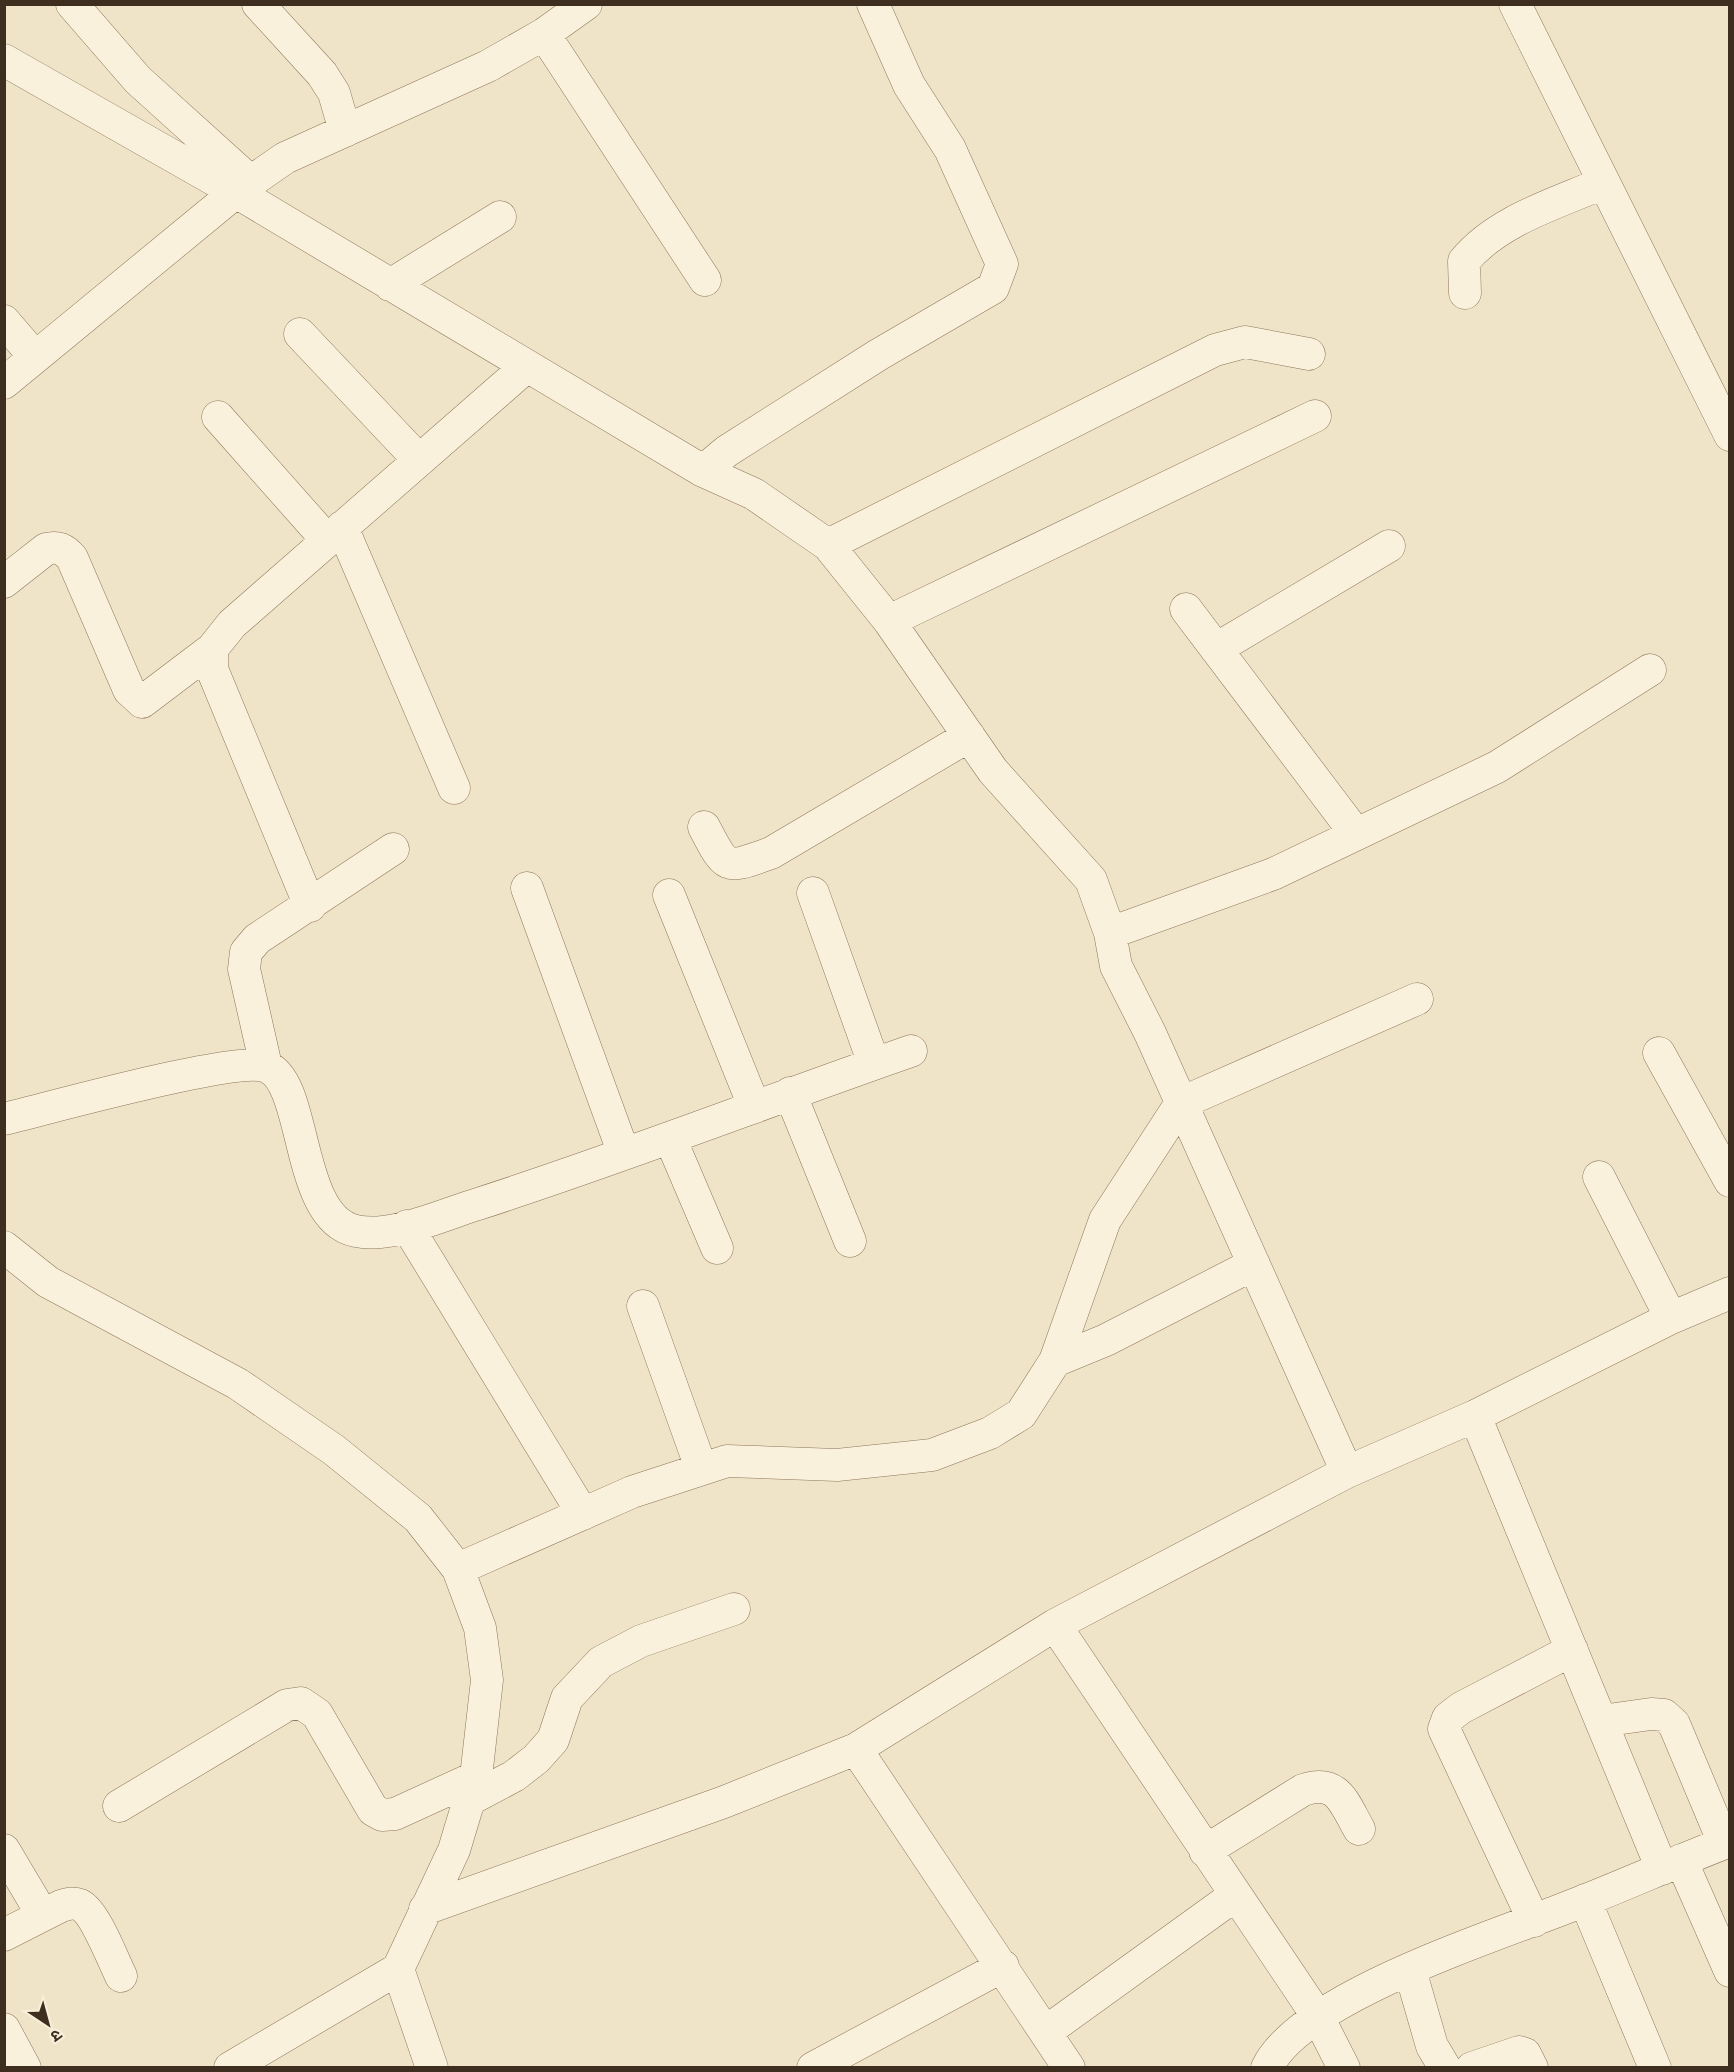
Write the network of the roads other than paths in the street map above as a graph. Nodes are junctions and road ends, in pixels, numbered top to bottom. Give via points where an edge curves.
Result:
1 (72, 4) edge
2 (258, 4) edge
3 (586, 4) edge
4 (873, 4) edge
5 (1515, 4) edge
6 (544, 34) junction
7 (4, 60) edge
8 (345, 131) junction
9 (1603, 183) junction
10 (244, 187) junction
11 (500, 217) dead end
12 (705, 280) dead end
13 (390, 285) junction
14 (1465, 293) dead end
15 (4, 321) edge
16 (300, 334) dead end
17 (1309, 354) dead end
18 (35, 357) junction
19 (526, 367) junction
20 (4, 383) edge
21 (1315, 416) dead end
22 (218, 417) dead end
23 (1730, 435) edge
24 (419, 460) junction
25 (704, 471) junction
26 (334, 534) junction
27 (828, 545) junction
28 (1389, 546) dead end
29 (4, 582) edge
30 (1186, 609) dead end
31 (889, 621) junction
32 (212, 649) junction
33 (1216, 649) junction
34 (1650, 670) dead end
35 (969, 736) junction
36 (454, 788) dead end
37 (704, 827) dead end
38 (1356, 834) junction
39 (393, 849) dead end
40 (527, 888) dead end
41 (813, 893) dead end
42 (669, 895) dead end
43 (310, 906) junction
44 (1110, 933) junction
45 (1417, 999) dead end
46 (911, 1051) dead end
47 (1659, 1053) dead end
48 (874, 1064) junction
49 (266, 1066) junction
50 (790, 1093) junction
51 (1181, 1103) junction
52 (754, 1106) junction
53 (4, 1119) edge
54 (670, 1138) junction
55 (624, 1154) junction
56 (1599, 1177) dead end
57 (1730, 1181) edge
58 (407, 1226) junction
59 (850, 1241) dead end
60 (4, 1247) edge
61 (717, 1248) dead end
62 (1254, 1264) junction
63 (1730, 1293) edge
64 (643, 1306) dead end
65 (1671, 1318) junction
66 (1055, 1361) junction
67 (1475, 1416) junction
68 (701, 1468) junction
69 (1347, 1472) junction
70 (583, 1514) junction
71 (458, 1569) junction
72 (734, 1609) dead end
73 (1055, 1625) junction
74 (1572, 1650) junction
75 (1601, 1721) junction
76 (856, 1749) junction
77 (472, 1788) junction
78 (119, 1806) dead end
79 (1359, 1829) dead end
80 (1726, 1842) edge
81 (4, 1850) edge
82 (1205, 1851) junction
83 (1671, 1864) junction
84 (1234, 1896) junction
85 (1586, 1900) junction
86 (425, 1909) junction
87 (42, 1914) junction
88 (1534, 1921) junction
89 (4, 1935) edge
90 (1003, 1966) junction
91 (398, 1969) junction
92 (1410, 1970) junction
93 (1730, 1971) edge
94 (121, 1976) dead end
95 (1317, 2017) junction
96 (4, 2029) edge
97 (1047, 2031) junction
98 (25, 2067) edge
99 (230, 2067) edge
100 (432, 2067) edge
101 (813, 2067) edge
102 (1069, 2067) edge
103 (1267, 2067) edge
104 (1344, 2067) edge
105 (1445, 2067) edge
106 (1472, 2067) edge
107 (1532, 2067) edge
108 (1655, 2067) edge

1 - 10 street via 138,80
2 - 8 street via 322,74 334,93
3 - 6 street
4 - 25 street via 909,85 955,160 1002,264 999,278 993,288 747,438
5 - 9 street
6 - 8 street via 488,66
6 - 12 street
7 - 10 street
8 - 10 street via 285,158
9 - 14 street via 1514,222 1479,243 1464,261
9 - 23 street
10 - 13 street
10 - 18 street
11 - 13 street
13 - 19 street
15 - 18 street
16 - 24 street
17 - 27 street via 1245,342 1215,350
18 - 20 street
19 - 24 street
19 - 25 street
21 - 31 street
22 - 26 street
24 - 26 street
25 - 27 street via 754,494
26 - 32 street via 232,624
26 - 36 street
27 - 31 street
28 - 33 street
29 - 32 street via 46,549 64,550 72,558 129,690 142,702
30 - 33 street
31 - 35 street
32 - 43 street via 212,669
33 - 38 street
34 - 38 street via 1497,767
35 - 37 street via 771,853 736,866 719,855
35 - 44 street via 993,771 1091,880
38 - 44 street via 1274,874
39 - 43 street
40 - 55 street
41 - 48 street
42 - 52 street
43 - 49 street via 257,939 246,952 244,969
44 - 51 street via 1116,966
45 - 51 street
46 - 48 street
47 - 57 street
48 - 50 street
49 - 53 street via 230,1068 147,1084
49 - 58 street via 284,1084 303,1154 327,1210 352,1231 369,1233
50 - 52 street
50 - 59 street
51 - 62 street
51 - 66 street via 1105,1220
52 - 54 street
54 - 55 street
54 - 61 street
55 - 58 street
56 - 65 street
58 - 70 street
60 - 71 street via 48,1282 238,1384 334,1450 418,1518
62 - 66 street via 1106,1340
62 - 69 street
63 - 65 street
64 - 68 street
65 - 67 street
66 - 68 street via 1021,1414 990,1433 932,1455 837,1465 728,1461
67 - 69 street
67 - 74 street
68 - 70 street
69 - 73 street
70 - 71 street
71 - 77 street via 480,1628 487,1680
72 - 77 street via 641,1641 601,1662 567,1698 553,1740 536,1759 514,1776
73 - 76 street
73 - 82 street
74 - 75 street
74 - 88 street via 1461,1708 1448,1718 1444,1729
75 - 80 street via 1651,1714 1664,1715 1674,1724
75 - 83 street
76 - 86 street via 724,1803
76 - 90 street
77 - 78 street via 382,1815 373,1810 317,1714 301,1703 287,1706
77 - 86 street via 454,1850
79 - 82 street via 1341,1797 1329,1787 1318,1785 1303,1790
80 - 83 street
81 - 87 street
82 - 84 street
83 - 85 street
83 - 93 street
84 - 95 street
84 - 97 street
85 - 88 street
85 - 108 street
86 - 91 street
87 - 89 street
87 - 94 street via 70,1903 81,1905 90,1914
88 - 92 street
90 - 97 street
90 - 101 street
91 - 99 street
91 - 100 street
92 - 95 street
92 - 105 street via 1432,2046
95 - 103 street via 1273,2053
95 - 104 street
96 - 98 street
97 - 102 street
106 - 107 street via 1520,2052

